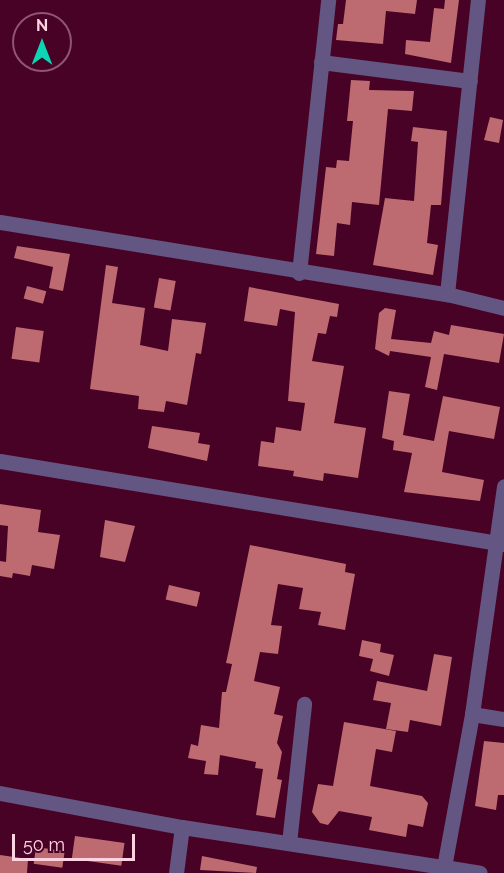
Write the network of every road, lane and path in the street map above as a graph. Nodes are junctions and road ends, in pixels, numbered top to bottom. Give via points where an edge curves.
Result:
1 (328, 0) edge
2 (478, 0) edge
3 (321, 63) junction
4 (470, 81) junction
5 (0, 222) edge
6 (299, 273) junction
7 (447, 294) junction
8 (504, 308) edge
9 (0, 461) edge
10 (504, 486) edge
11 (499, 543) edge
12 (304, 704) dead end
13 (472, 714) junction
14 (504, 719) edge
15 (0, 793) edge
16 (182, 827) junction
17 (289, 843) junction
18 (444, 867) junction
19 (176, 873) edge
20 (480, 873) edge

1 - 3 street
2 - 4 street
3 - 4 street
3 - 6 street
4 - 7 street
5 - 6 street
6 - 7 street
7 - 8 street
9 - 11 street
10 - 11 street
11 - 13 street
12 - 17 street
13 - 14 street
13 - 18 street
15 - 16 street
16 - 17 street
16 - 19 street
17 - 18 street
18 - 20 street

